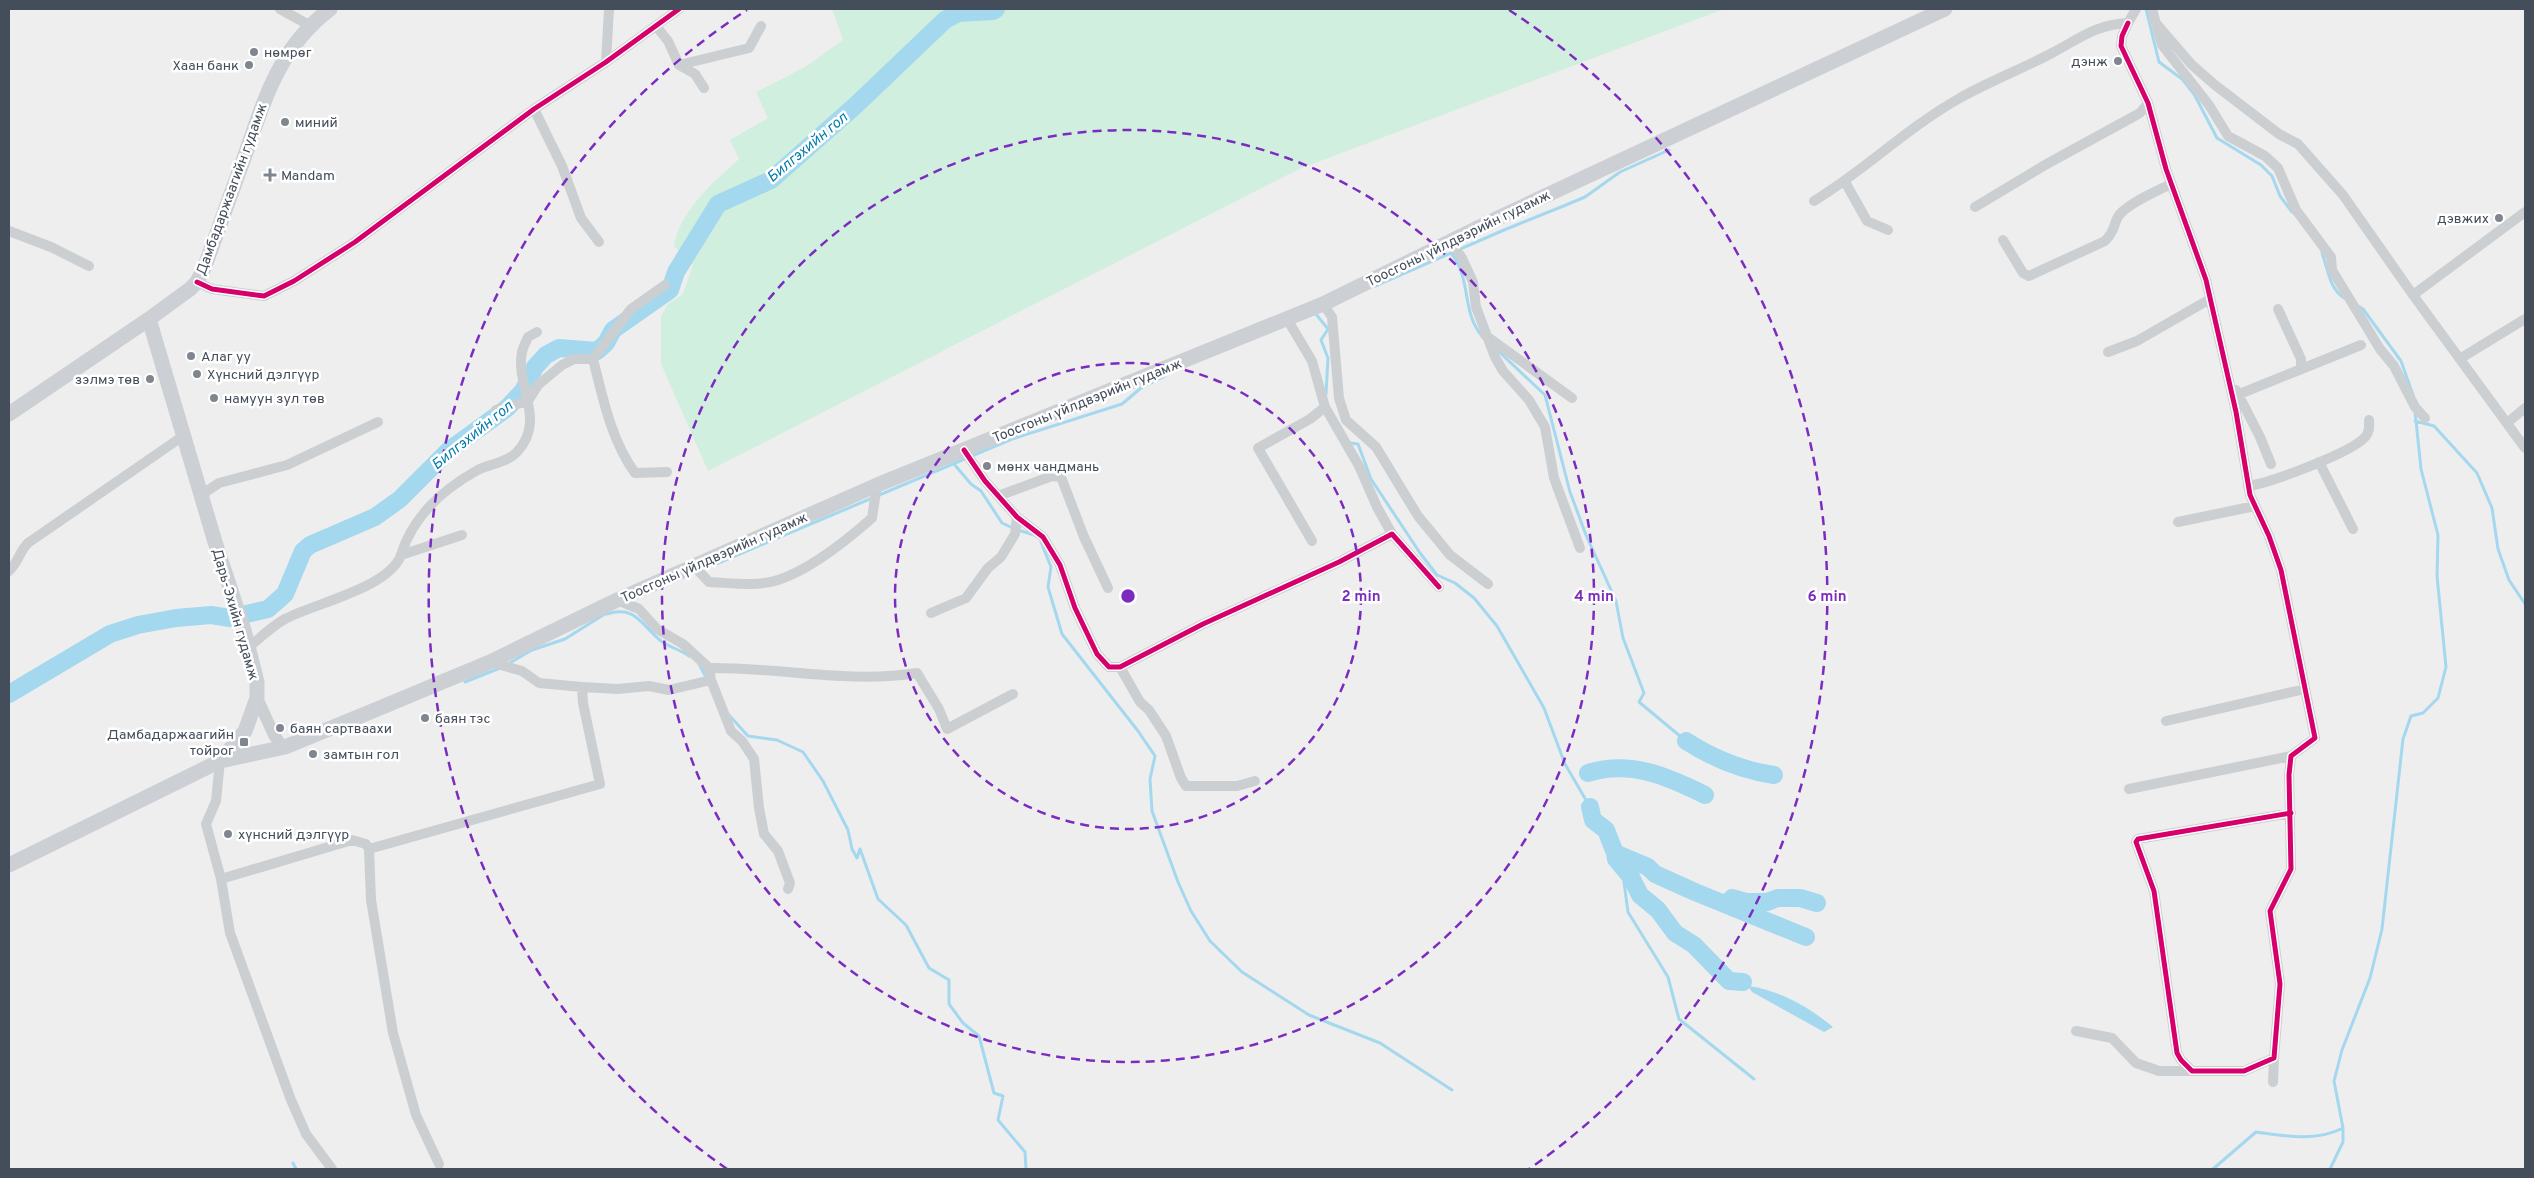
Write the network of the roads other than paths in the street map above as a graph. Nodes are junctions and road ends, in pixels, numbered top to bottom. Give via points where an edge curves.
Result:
1 (280, 9) edge
2 (330, 9) edge
3 (609, 9) edge
4 (679, 9) edge
5 (2136, 9) edge
6 (2152, 9) edge
7 (1943, 10) edge
8 (2154, 20) junction
9 (2128, 23) junction
10 (309, 25) junction
11 (656, 26) junction
12 (761, 26) dead end
13 (606, 62) junction
14 (679, 65) junction
15 (704, 88) dead end
16 (2148, 103) junction
17 (534, 109) junction
18 (1845, 182) junction
19 (2171, 184) junction
20 (1814, 201) dead end
21 (1974, 207) dead end
22 (2525, 212) edge
23 (1888, 230) dead end
24 (9, 232) edge
25 (2003, 240) dead end
26 (599, 242) dead end
27 (1450, 242) junction
28 (89, 266) dead end
29 (197, 282) junction
30 (665, 285) dead end
31 (2413, 295) junction
32 (2210, 299) junction
33 (1324, 304) junction
34 (2278, 309) dead end
35 (1286, 318) junction
36 (149, 319) junction
37 (2525, 319) edge
38 (537, 332) dead end
39 (1485, 335) junction
40 (2360, 345) dead end
41 (2108, 352) dead end
42 (2461, 358) junction
43 (593, 359) junction
44 (2223, 362) junction
45 (2301, 368) junction
46 (2237, 395) junction
47 (527, 397) junction
48 (1572, 398) dead end
49 (1324, 407) junction
50 (2525, 408) edge
51 (496, 410) dead end
52 (9, 414) edge
53 (2425, 418) dead end
54 (2369, 420) dead end
55 (378, 422) dead end
56 (2507, 423) junction
57 (184, 436) junction
58 (2525, 448) edge
59 (964, 450) junction
60 (2320, 462) junction
61 (2271, 464) dead end
62 (668, 472) dead end
63 (877, 485) junction
64 (2248, 486) junction
65 (202, 495) junction
66 (998, 496) junction
67 (2255, 506) junction
68 (1017, 517) junction
69 (2178, 522) dead end
70 (2354, 529) dead end
71 (1392, 534) junction
72 (462, 535) dead end
73 (1312, 540) dead end
74 (1580, 548) dead end
75 (401, 555) junction
76 (694, 566) junction
77 (9, 571) edge
78 (1488, 584) dead end
79 (1439, 587) dead end
80 (1108, 588) dead end
81 (617, 600) junction
82 (931, 613) dead end
83 (248, 648) junction
84 (490, 662) junction
85 (1120, 667) junction
86 (709, 668) junction
87 (711, 680) junction
88 (582, 686) junction
89 (2305, 689) junction
90 (1013, 694) dead end
91 (257, 698) junction
92 (2166, 721) dead end
93 (282, 748) junction
94 (2292, 756) junction
95 (220, 761) junction
96 (1255, 780) dead end
97 (2129, 789) dead end
98 (2291, 813) junction
99 (369, 849) junction
100 (9, 865) edge
101 (221, 879) junction
102 (788, 889) dead end
103 (2076, 1032) dead end
104 (2274, 1058) junction
105 (2192, 1071) junction
106 (2273, 1082) dead end
107 (439, 1164) dead end
108 (332, 1169) edge

1 - 10 street
2 - 10 main road, Дамбадаржаагийн гудамж
3 - 13 street
4 - 11 street
5 - 9 street
6 - 8 street
7 - 27 main road, Тоосгоны үйлдвэрийн гудамж
8 - 31 street via 2214,85 2279,134 2298,144 2343,195
8 - 53 street via 2162,45 2209,105 2228,136 2265,156 2278,168 2296,210 2331,257 2332,270 2380,350 2394,366 2414,407
9 - 16 street via 2121,46
9 - 18 street via 2095,28 2051,54 1959,98
10 - 29 main road, Дамбадаржаагийн гудамж via 283,59 268,91
11 - 13 street
11 - 14 street via 668,41
12 - 14 street via 749,48
13 - 17 street
14 - 15 street via 696,74
16 - 19 street
16 - 21 street via 2140,113
17 - 26 street via 562,166 581,218
17 - 29 street via 356,242 294,281 264,296 212,289
18 - 20 street
18 - 23 street via 1867,221
19 - 25 street via 2119,214 2113,233 2105,241 2029,276 2023,273
19 - 32 street
22 - 31 street
24 - 28 street via 51,247
27 - 33 main road, Тоосгоны үйлдвэрийн гудамж
27 - 39 street via 1473,282 1476,307
29 - 36 main road, Дамбадаржаагийн гудамж
30 - 43 street via 631,309
31 - 42 street
32 - 41 street via 2137,341
32 - 44 street
33 - 35 main road, Тоосгоны үйлдвэрийн гудамж
33 - 78 street via 1332,317 1339,398 1346,420 1376,446 1418,516 1450,555
34 - 45 street via 2301,359
35 - 49 street via 1312,361
35 - 59 main road, Тоосгоны үйлдвэрийн гудамж
36 - 52 main road, Дамбадаржаагийн гудамж
36 - 57 main road, Дарь-Эхийн гудамж
37 - 42 street
38 - 47 street via 528,338 522,352
39 - 48 street
39 - 74 street via 1503,371 1529,400 1545,428 1554,478
40 - 45 street
42 - 56 street
43 - 47 street via 574,359
43 - 62 street via 609,419 624,458 635,473
44 - 46 street
44 - 64 street via 2236,412
45 - 46 street
46 - 61 street
47 - 51 street
47 - 75 street via 531,412 528,432 517,452 476,470 427,508 411,530
49 - 71 street via 1359,466
49 - 73 street via 1310,419 1258,448
50 - 56 street
54 - 60 street via 2368,432 2360,442
55 - 65 street via 287,465 219,483
56 - 58 street
57 - 65 main road, Дарь-Эхийн гудамж
57 - 77 street via 28,543
59 - 63 main road, Тоосгоны үйлдвэрийн гудамж
59 - 66 street
60 - 64 street
60 - 70 street
63 - 76 main road, Тоосгоны үйлдвэрийн гудамж
63 - 76 street via 872,518 838,548 778,580 709,582
64 - 67 street
65 - 83 main road, Дарь-Эхийн гудамж
66 - 68 street
66 - 80 street via 1052,476 1061,477
67 - 69 street
67 - 89 street via 2281,570
68 - 82 street via 1015,534 1001,557 988,568 966,598
68 - 85 street via 1042,537 1060,565 1075,608 1103,662 1109,667
71 - 79 street
71 - 85 street
72 - 75 street
75 - 83 street via 398,564 380,577 283,620
76 - 81 main road, Тоосгоны үйлдвэрийн гудамж
81 - 84 main road, Тоосгоны үйлдвэрийн гудамж
81 - 86 street via 639,609 657,629 683,644
83 - 91 main road, Дарь-Эхийн гудамж via 257,682
84 - 88 street via 522,671 539,683
84 - 93 main road, Тоосгоны үйлдвэрийн гудамж
85 - 96 street via 1140,702 1166,736 1186,786 1237,786
86 - 87 street
86 - 90 street via 843,676 917,673 939,708 947,729
87 - 88 street via 669,690 648,686 618,689
87 - 102 street via 731,732 742,741 754,759 758,808 764,834 778,851 790,883
88 - 99 street via 600,784
89 - 92 street
89 - 94 street via 2315,738
91 - 93 street
91 - 95 main road, Дарь-Эхийн гудамж via 245,731
93 - 95 main road, Тоосгоны үйлдвэрийн гудамж
94 - 97 street
94 - 98 street via 2289,775
95 - 100 main road, Дарь-Эхийн гудамж
95 - 101 street via 216,801 206,824
98 - 104 street via 2291,869 2270,911 2280,984
98 - 105 street via 2191,829 2136,842 2154,891 2177,1053
99 - 101 street via 366,844 352,840
99 - 107 street via 371,900 393,1033 416,1115
101 - 108 street via 230,933 285,1085 306,1134
103 - 105 street via 2112,1038 2136,1062 2159,1071
104 - 105 street via 2244,1071
104 - 106 street

